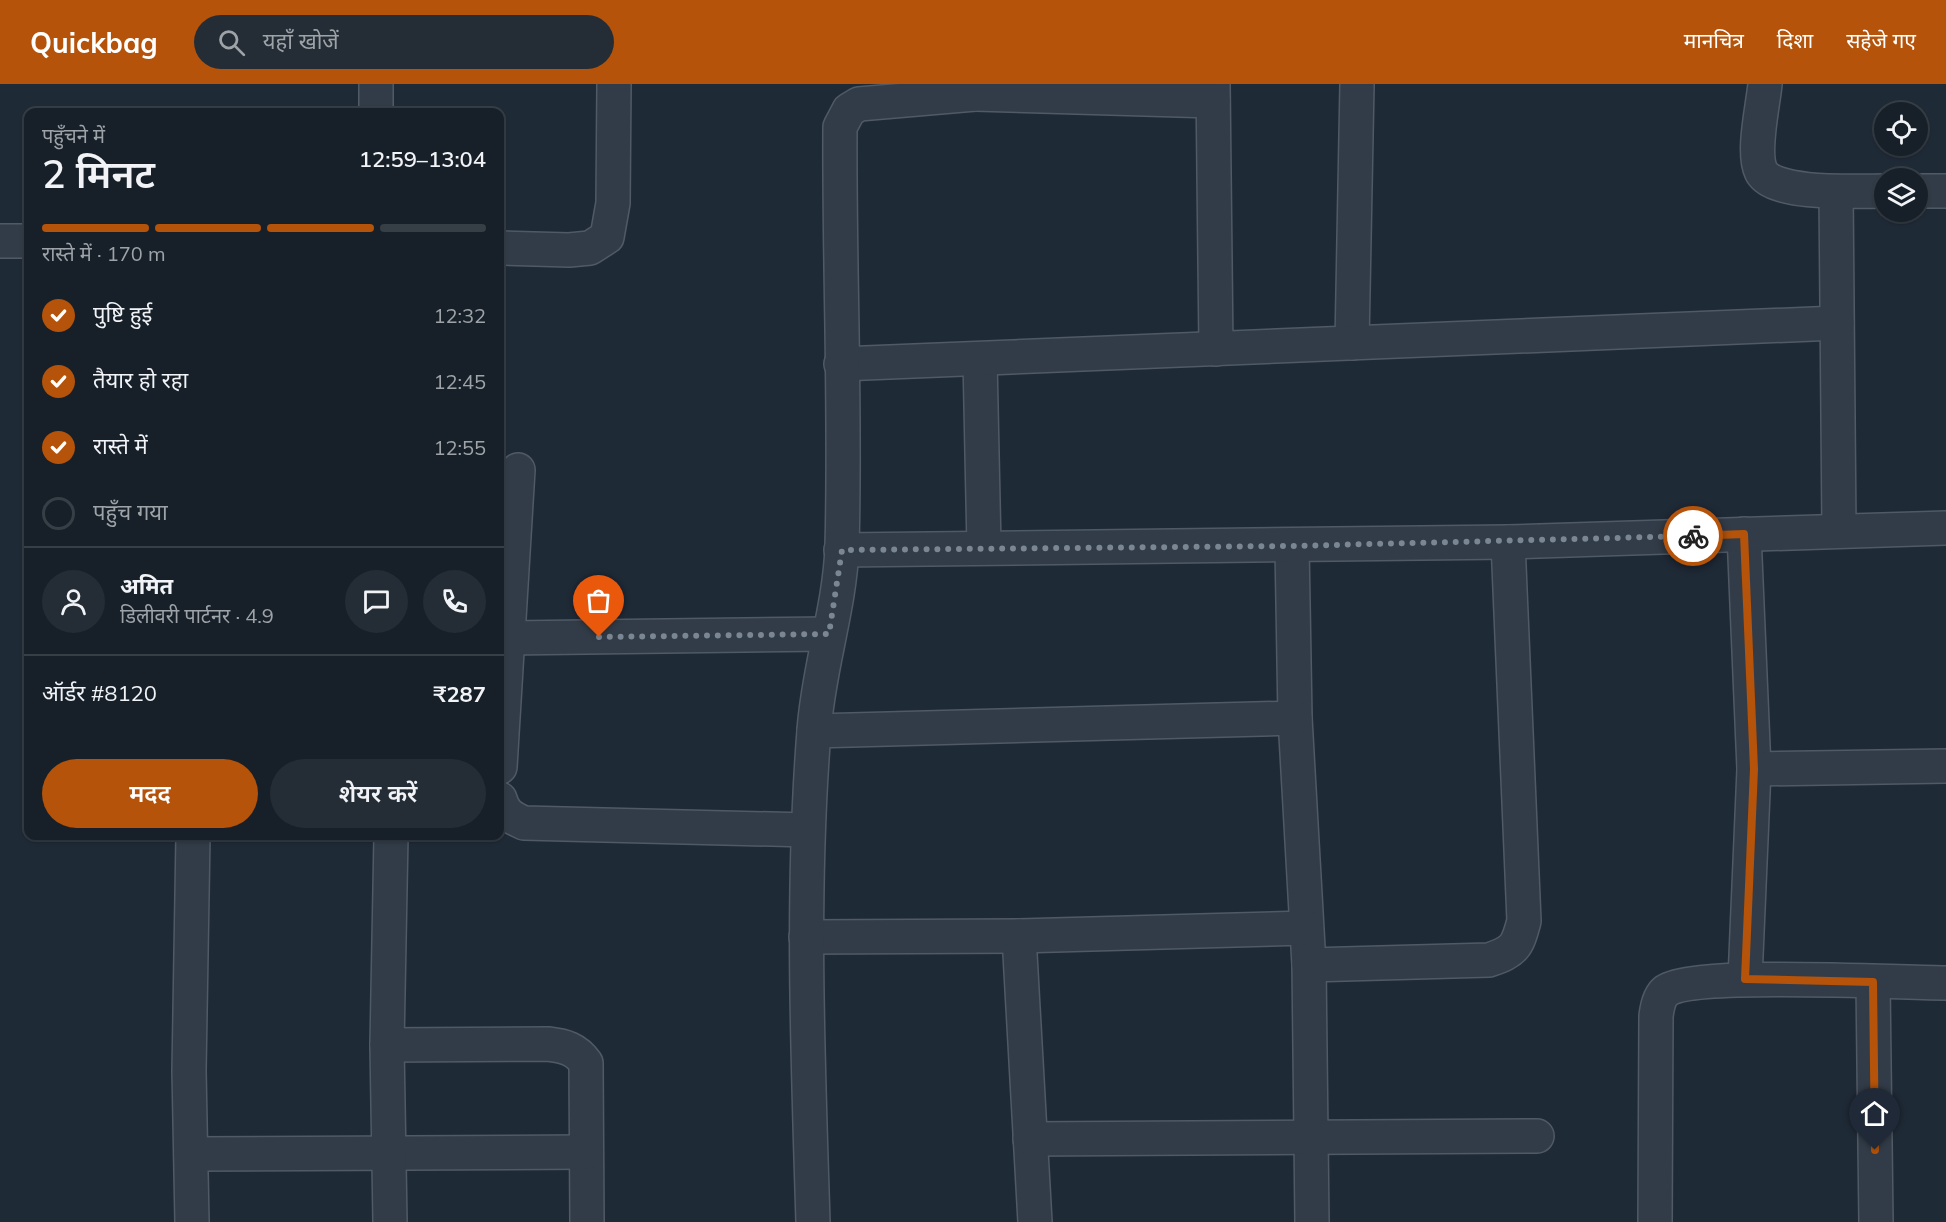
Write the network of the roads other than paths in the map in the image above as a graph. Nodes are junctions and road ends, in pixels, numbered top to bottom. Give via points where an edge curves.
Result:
1 (376, 84) edge
2 (614, 84) edge
3 (1357, 84) edge
4 (1765, 84) edge
5 (984, 89) edge
6 (1213, 92) edge
7 (376, 108) edge
8 (1874, 191) edge
9 (1928, 191) edge
10 (1946, 191) edge
11 (1836, 192) junction
12 (0, 241) edge
13 (24, 241) edge
14 (504, 248) edge
15 (1837, 323) junction
16 (1352, 343) junction
17 (1216, 349) junction
18 (980, 359) junction
19 (841, 364) junction
20 (518, 470) dead end
21 (1946, 528) edge
22 (1839, 530) junction
23 (1744, 534) junction
24 (1508, 542) junction
25 (1292, 546) junction
26 (984, 548) junction
27 (842, 550) junction
28 (829, 634) junction
29 (507, 638) junction
30 (504, 693) edge
31 (1295, 718) junction
32 (814, 731) junction
33 (1946, 766) edge
34 (1754, 769) junction
35 (504, 811) edge
36 (808, 830) junction
37 (193, 840) edge
38 (391, 840) edge
39 (1306, 928) junction
40 (1019, 936) junction
41 (806, 937) junction
42 (1309, 965) junction
43 (1745, 979) junction
44 (1873, 982) junction
45 (1946, 983) edge
46 (387, 1045) junction
47 (1537, 1136) dead end
48 (1311, 1137) junction
49 (1030, 1139) junction
50 (586, 1152) junction
51 (191, 1154) junction
52 (387, 1154) junction
53 (192, 1222) edge
54 (390, 1222) edge
55 (586, 1222) edge
56 (813, 1222) edge
57 (1035, 1222) edge
58 (1312, 1222) edge
59 (1655, 1222) edge
60 (1876, 1222) edge

1 - 7 street
2 - 14 street via 613,203 607,237 590,248
3 - 16 street
4 - 11 street via 1760,170 1777,185
5 - 6 street
5 - 19 street via 858,104 842,118
6 - 17 street
8 - 11 street
9 - 10 street
11 - 15 street
12 - 13 street
15 - 16 street
15 - 22 street
16 - 17 street
17 - 18 street
18 - 19 street
18 - 26 street
19 - 27 street
20 - 29 street
21 - 22 street
22 - 23 street
23 - 24 street
23 - 34 street
24 - 25 street
24 - 42 street via 1524,921 1519,940 1511,952 1490,960
25 - 26 street
25 - 31 street
26 - 27 street
27 - 28 street
28 - 29 street
28 - 32 street
29 - 30 street
31 - 32 street
31 - 39 street
32 - 36 street
33 - 34 street
34 - 43 street
35 - 36 street via 524,823
36 - 41 street
37 - 51 street
38 - 46 street
39 - 40 street
39 - 42 street
40 - 41 street
40 - 49 street
41 - 56 street
42 - 48 street
43 - 44 street
43 - 59 street via 1679,986 1665,991 1657,1006
44 - 45 street
44 - 60 street
46 - 50 street via 548,1044 579,1053 586,1063
46 - 52 street
47 - 48 street
48 - 49 street
48 - 58 street
49 - 57 street
50 - 52 street
50 - 55 street
51 - 52 street
51 - 53 street
52 - 54 street

